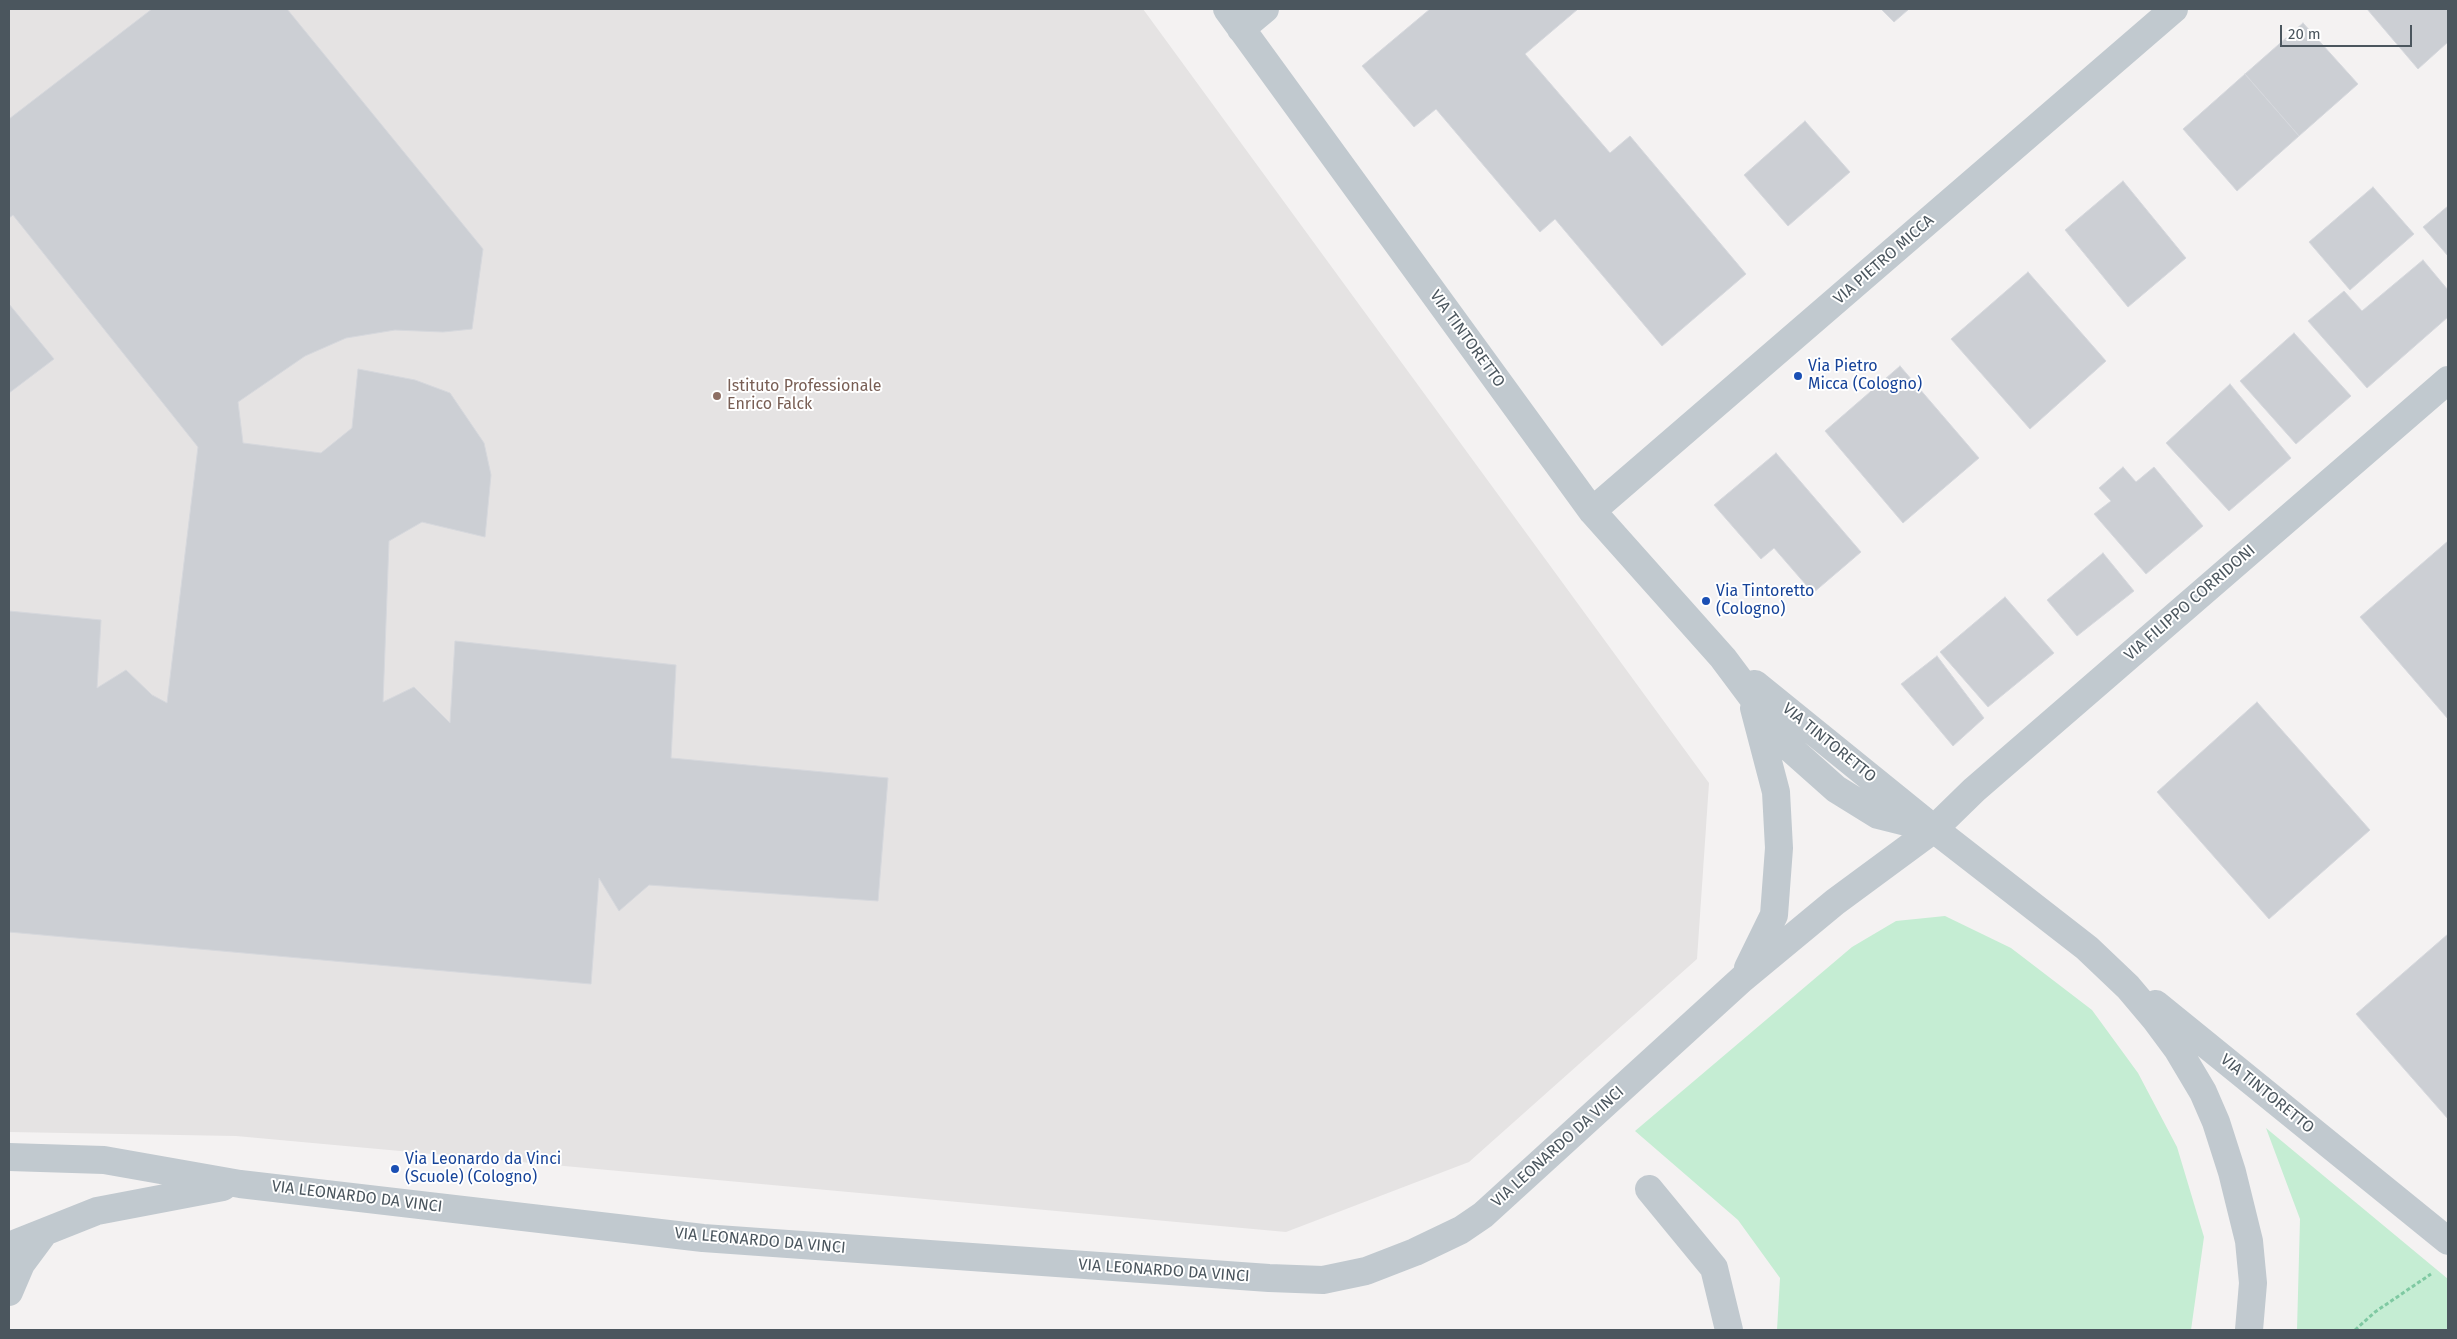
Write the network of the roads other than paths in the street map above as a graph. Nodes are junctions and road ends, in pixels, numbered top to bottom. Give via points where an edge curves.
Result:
1 (1265, 9) edge
2 (2174, 9) edge
3 (1234, 19) edge
4 (2448, 380) edge
5 (1592, 511) junction
6 (1723, 658) junction
7 (1750, 694) junction
8 (1934, 829) junction
9 (2087, 948) junction
10 (1742, 979) junction
11 (9, 1157) edge
12 (240, 1184) junction
13 (1650, 1189) dead end
14 (44, 1233) junction
15 (2448, 1241) edge
16 (9, 1246) edge
17 (9, 1292) edge
18 (1729, 1330) edge
19 (2249, 1330) edge

1 - 3 street
2 - 5 street, VIA PIETRO MICCA
3 - 5 street, VIA TINTORETTO
4 - 8 street, VIA FILIPPO CORRIDONI via 1974,790
5 - 6 street, VIA TINTORETTO
6 - 7 street, VIA TINTORETTO
6 - 8 street, VIA TINTORETTO
7 - 8 street, VIA TINTORETTO via 1791,749 1836,788 1878,815
7 - 10 street, VIA TINTORETTO via 1776,792 1778,848 1774,915
8 - 9 street, VIA TINTORETTO
8 - 10 street, VIA LEONARDO DA VINCI via 1835,902
9 - 15 street, VIA TINTORETTO
9 - 19 street, VIA TINTORETTO via 2128,987 2155,1019 2203,1092 2238,1191 2249,1241 2253,1284
10 - 12 street, VIA LEONARDO DA VINCI via 1482,1215 1461,1230 1415,1252 1366,1271 1323,1280 703,1238
11 - 12 street, VIA LEONARDO DA VINCI via 104,1160
12 - 14 street, VIA LEONARDO DA VINCI via 97,1211
13 - 18 street via 1714,1268
14 - 16 street, VIA LEONARDO DA VINCI
14 - 17 street via 21,1264

